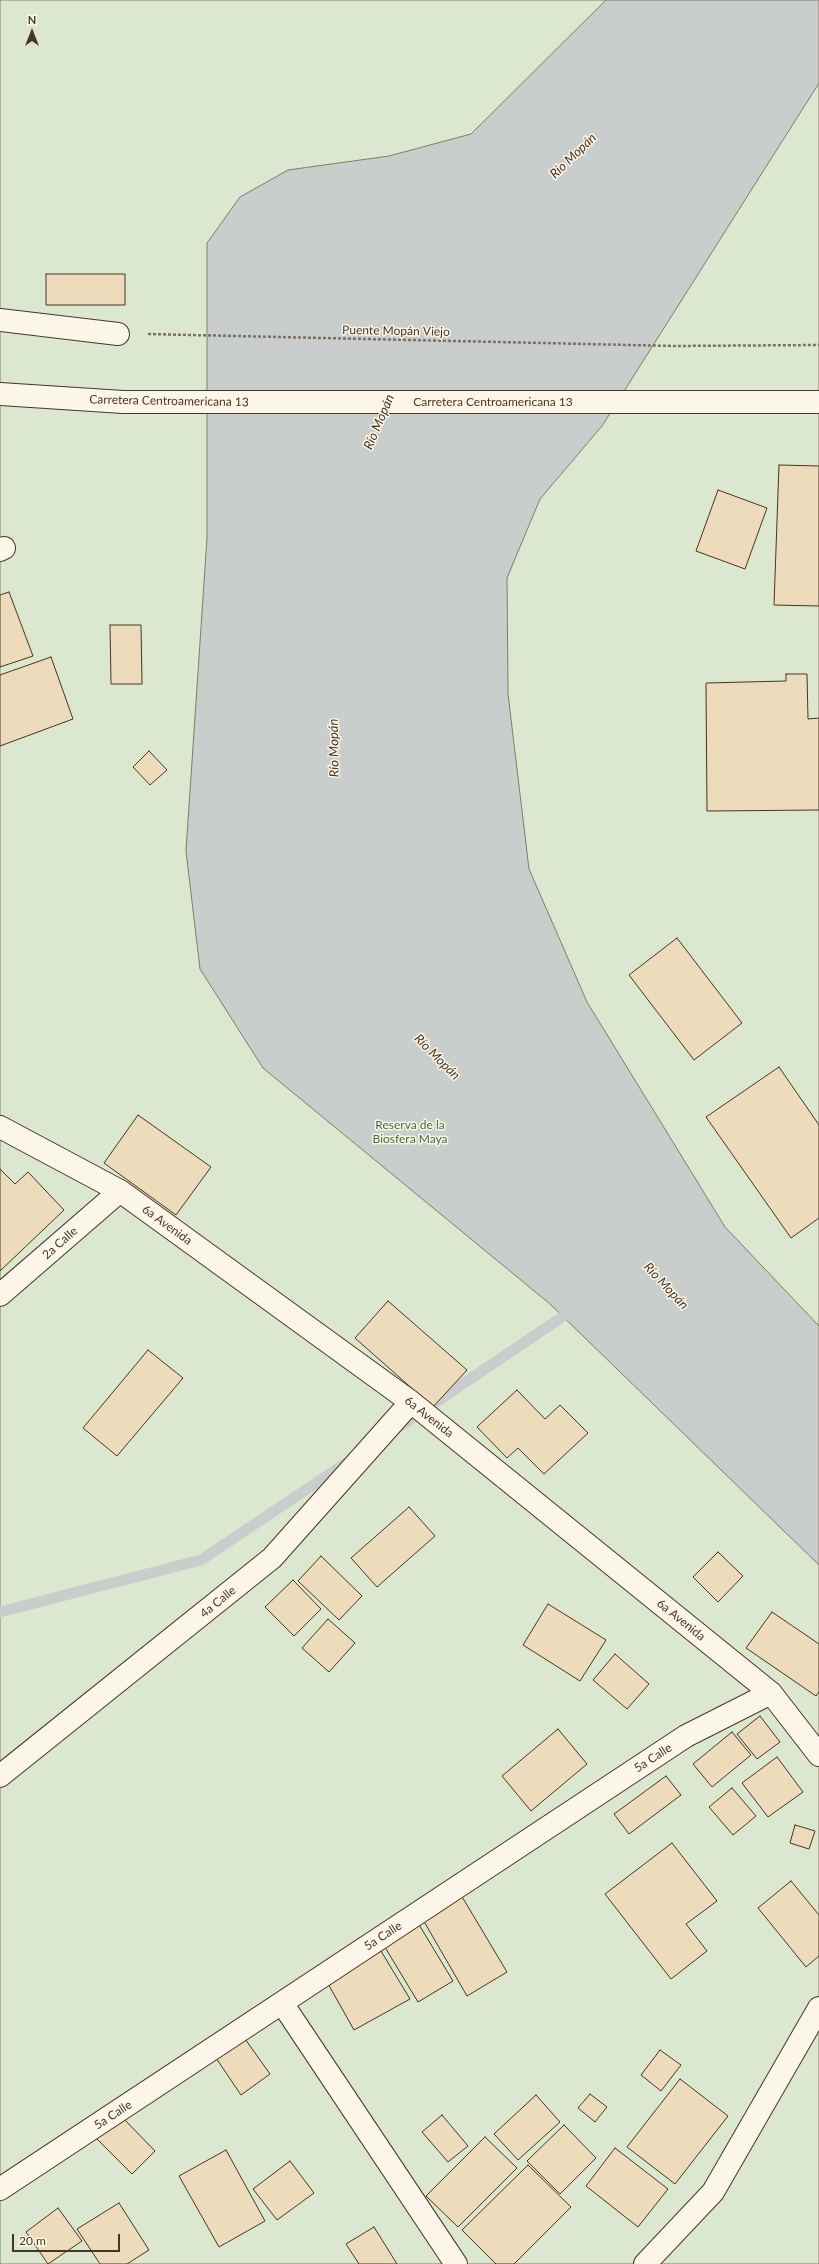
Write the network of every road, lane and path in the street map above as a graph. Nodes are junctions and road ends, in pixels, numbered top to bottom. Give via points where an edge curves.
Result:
1 (0, 320) edge
2 (118, 334) joint
3 (819, 345) edge
4 (0, 394) edge
5 (819, 402) edge
6 (0, 1127) edge
7 (120, 1191) junction
8 (0, 1295) edge
9 (411, 1402) junction
10 (771, 1693) junction
11 (819, 1755) edge
12 (0, 1776) edge
13 (282, 2003) junction
14 (819, 2008) edge
15 (0, 2189) edge
16 (456, 2264) edge
17 (645, 2264) edge

1 - 2 main road
2 - 3 path, Puente Mopán Viejo via 674,346
4 - 5 main road, Carretera Centroamericana 13 via 123,402
6 - 7 main road, 6a Avenida
7 - 8 main road, 2a Calle
7 - 9 main road, 6a Avenida
9 - 10 main road, 6a Avenida
9 - 12 main road, 4a Calle via 272,1558
10 - 11 main road, 6a Avenida
10 - 13 main road, 5a Calle via 686,1736
13 - 15 main road, 5a Calle
13 - 16 main road
14 - 17 main road via 712,2192

